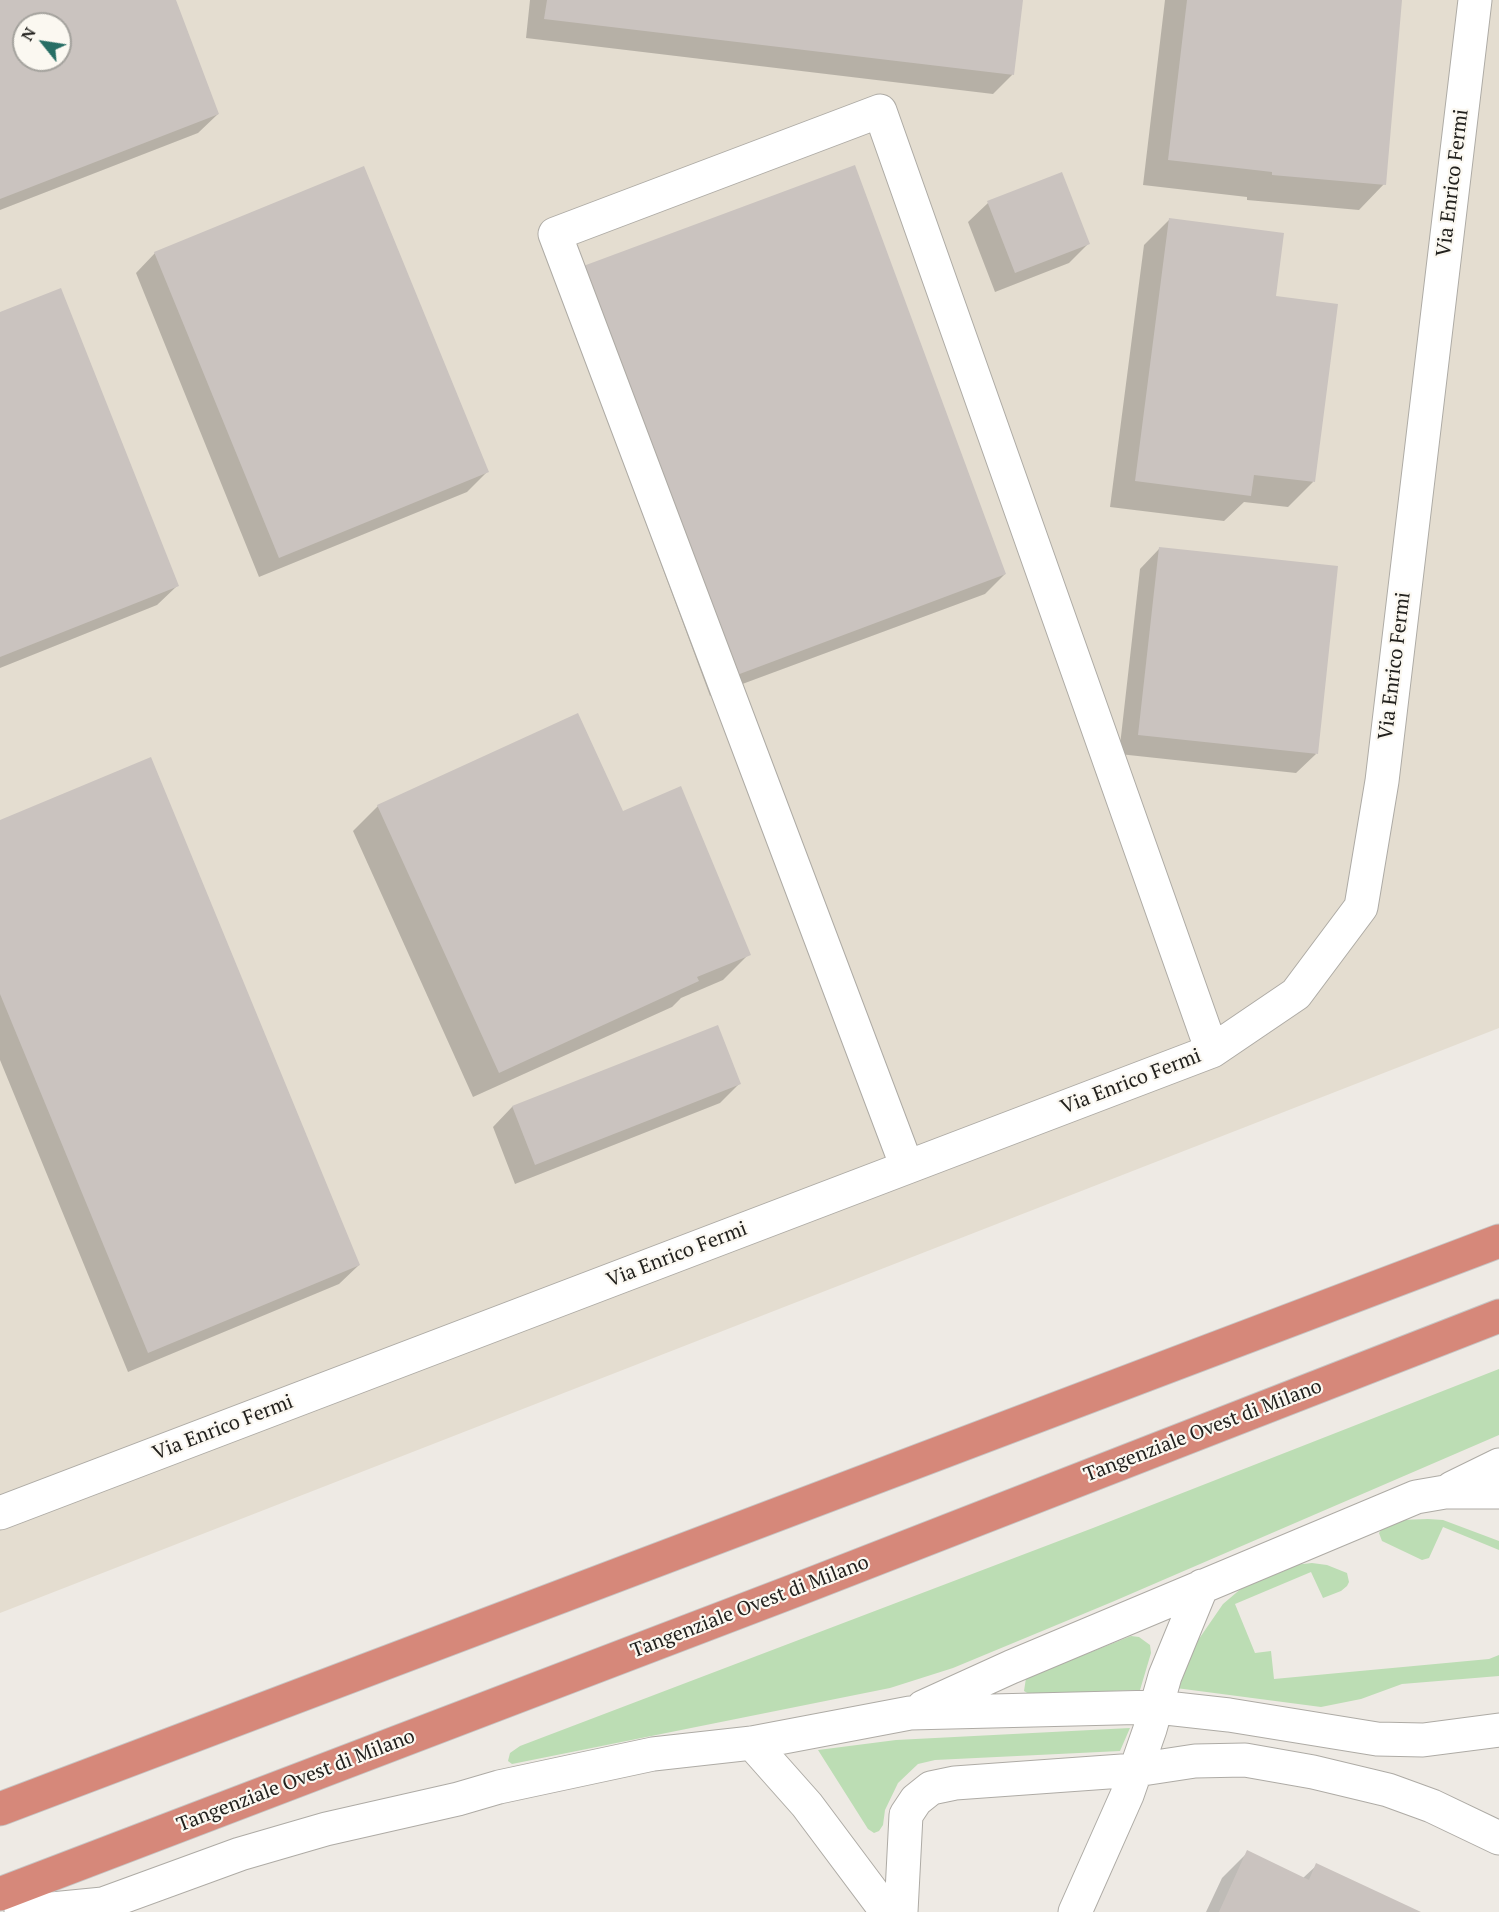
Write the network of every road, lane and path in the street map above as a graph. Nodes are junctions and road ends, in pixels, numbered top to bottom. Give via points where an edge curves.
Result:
1 (1474, 0) edge
2 (1212, 1051) junction
3 (907, 1167) junction
4 (1499, 1241) edge
5 (1499, 1316) edge
6 (1499, 1465) edge
7 (1445, 1492) junction
8 (1499, 1492) edge
9 (0, 1513) edge
10 (1202, 1586) junction
11 (1157, 1707) junction
12 (910, 1713) junction
13 (1499, 1730) edge
14 (752, 1743) junction
15 (1136, 1770) junction
16 (0, 1809) edge
17 (1499, 1838) edge
18 (0, 1894) edge
19 (21, 1912) edge
20 (887, 1912) edge
21 (901, 1912) edge
22 (1075, 1912) edge

1 - 2 street, Via Enrico Fermi via 1382,781 1361,907 1296,994
2 - 3 street, Via Enrico Fermi
2 - 3 street via 880,111 577,225 555,234
3 - 9 street, Via Enrico Fermi
4 - 16 highway
5 - 18 highway, Tangenziale Ovest di Milano
6 - 7 street
7 - 8 street
7 - 10 street via 1416,1497
10 - 11 street via 1165,1676
10 - 12 street
11 - 12 street
11 - 13 street via 1377,1739 1423,1740
11 - 15 street
12 - 14 street
14 - 19 street via 653,1754 499,1787 240,1854 103,1904
14 - 20 street via 807,1805
15 - 17 street via 1223,1759 1313,1772 1388,1790
15 - 21 street via 932,1788 916,1800 906,1815
15 - 22 street

